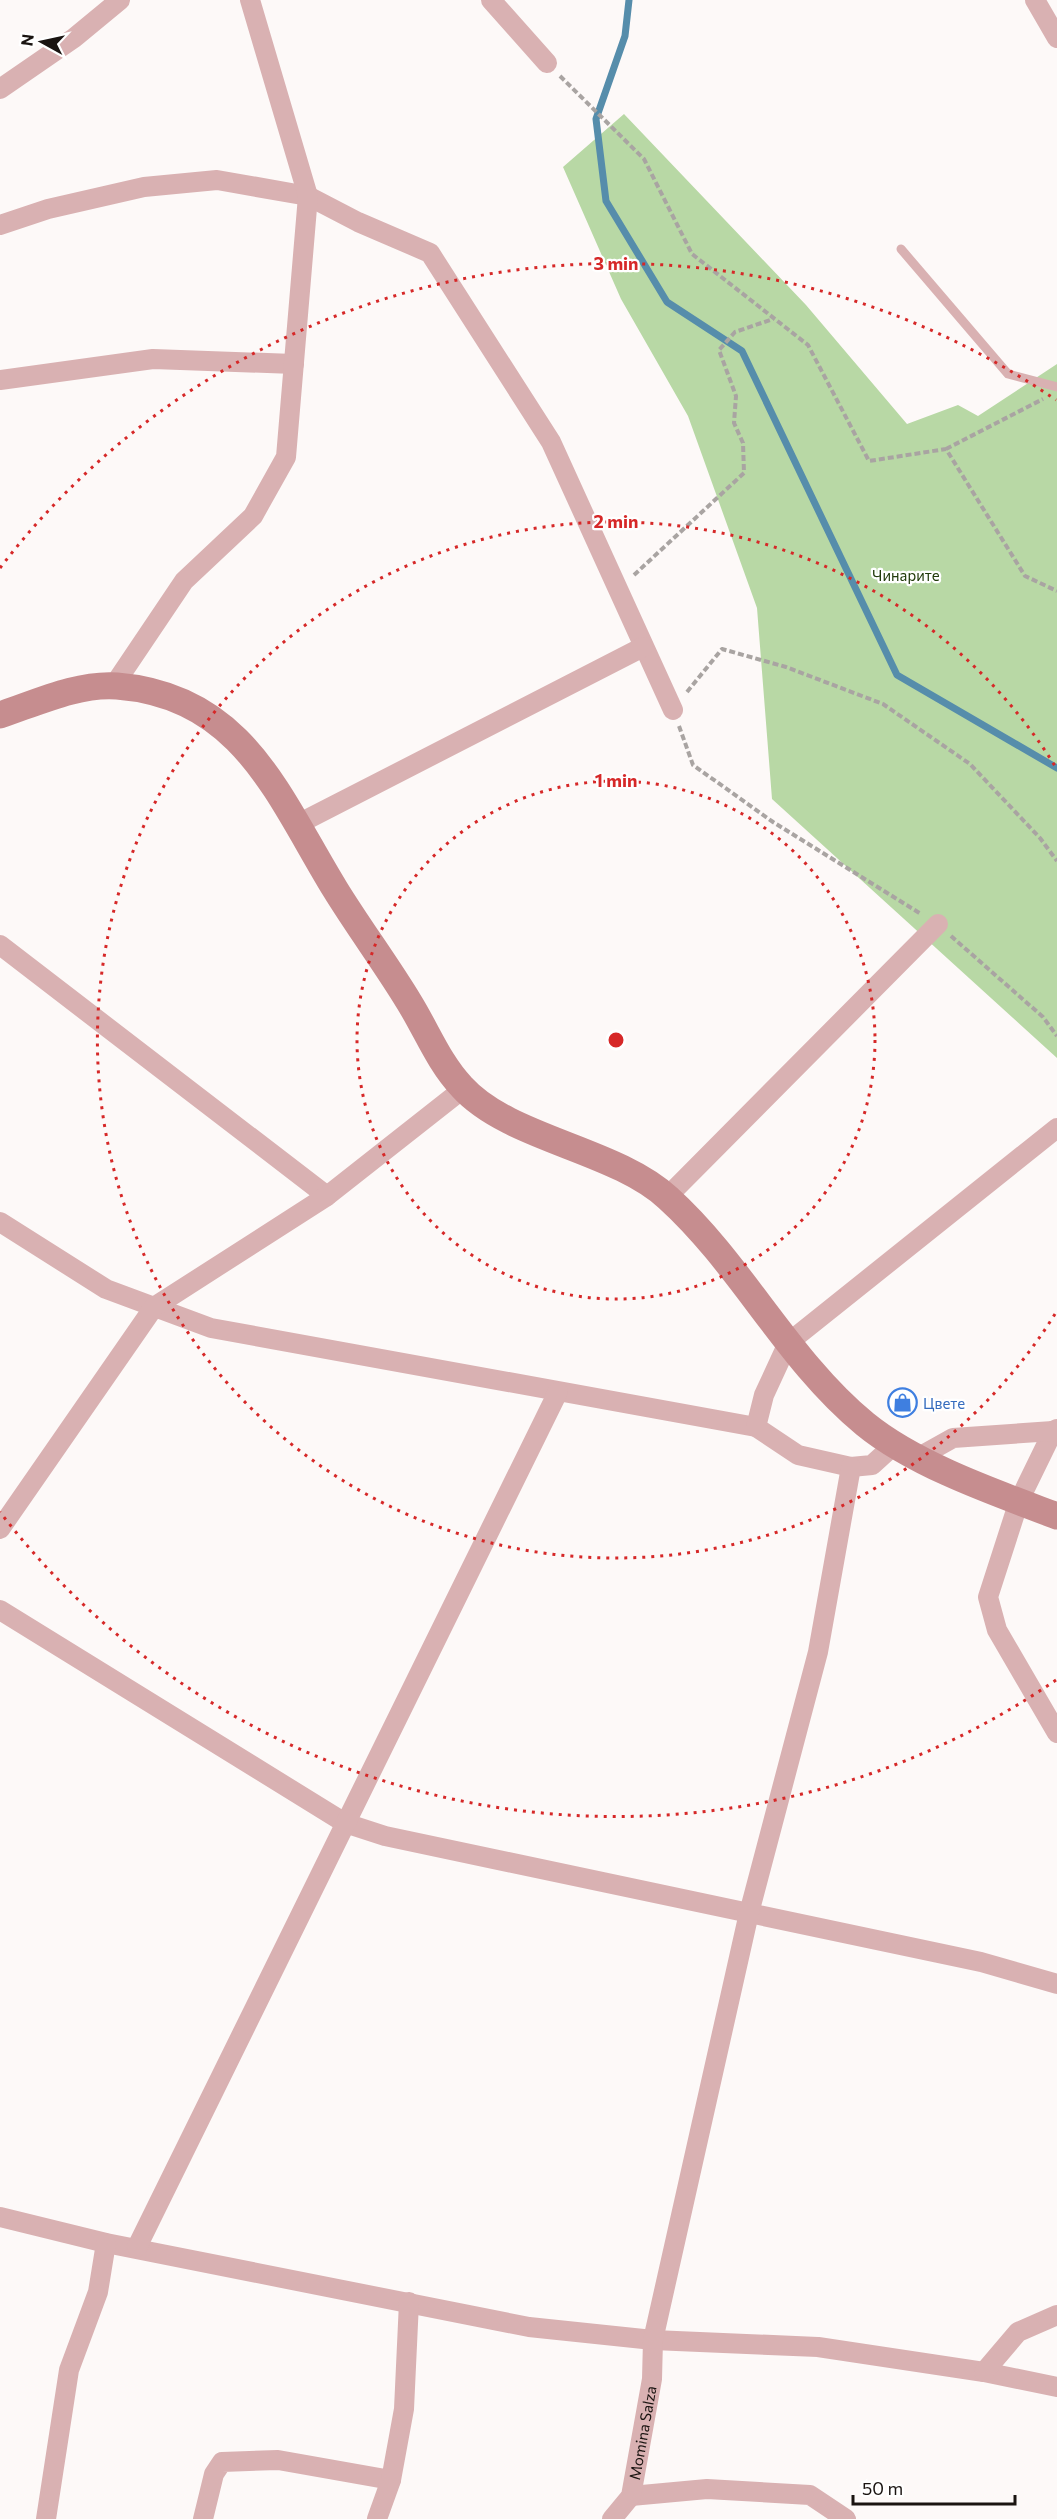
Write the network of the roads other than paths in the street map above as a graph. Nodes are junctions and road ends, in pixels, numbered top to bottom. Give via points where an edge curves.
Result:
1 (120, 0) edge
2 (250, 0) edge
3 (491, 0) edge
4 (1035, 0) edge
5 (1057, 38) edge
6 (547, 63) road end
7 (0, 89) edge
8 (308, 196) junction
9 (0, 225) edge
10 (901, 249) dead end
11 (294, 364) junction
12 (0, 380) edge
13 (1057, 387) edge
14 (643, 647) junction
15 (114, 685) junction
16 (673, 710) road end
17 (0, 715) edge
18 (298, 824) junction
19 (938, 924) road end
20 (0, 945) edge
21 (463, 1089) junction
22 (1057, 1128) edge
23 (327, 1196) junction
24 (668, 1197) junction
25 (0, 1222) edge
26 (154, 1307) junction
27 (788, 1343) junction
28 (558, 1392) junction
29 (756, 1427) junction
30 (1055, 1430) edge
31 (894, 1445) junction
32 (919, 1457) junction
33 (851, 1467) junction
34 (1019, 1501) junction
35 (1057, 1516) edge
36 (0, 1529) edge
37 (0, 1610) edge
38 (1057, 1733) edge
39 (345, 1822) junction
40 (749, 1913) junction
41 (1057, 1984) edge
42 (0, 2217) edge
43 (106, 2242) junction
44 (137, 2247) junction
45 (409, 2302) junction
46 (1057, 2315) edge
47 (653, 2340) junction
48 (984, 2373) junction
49 (1057, 2387) edge
50 (391, 2480) junction
51 (631, 2496) junction
52 (45, 2519) edge
53 (203, 2519) edge
54 (377, 2519) edge
55 (612, 2519) edge
56 (846, 2519) edge

1 - 7 street via 74,38
2 - 8 street
3 - 6 street
4 - 5 street
8 - 9 street via 217,180 144,188 48,209
8 - 11 street
8 - 14 street via 430,253 551,442
10 - 13 lane via 1008,374
11 - 12 street via 153,359
11 - 15 street via 286,457 253,516 184,581
14 - 16 street
14 - 18 street
15 - 17 street via 81,689
15 - 18 street via 185,703 220,723 251,752
18 - 21 street via 335,890
19 - 24 street
20 - 23 street
21 - 23 street
21 - 24 street via 508,1119 617,1167
22 - 27 street
23 - 26 street
24 - 27 street via 714,1248
25 - 26 street via 105,1289
26 - 28 street via 211,1328
26 - 36 street
27 - 29 street via 764,1395
27 - 31 street via 864,1423
28 - 29 street
28 - 39 street
29 - 33 street via 798,1455
30 - 32 street via 953,1438
30 - 34 street
31 - 32 street
31 - 33 street via 872,1465
32 - 34 street
33 - 40 street, Momina Salza via 818,1652
34 - 35 street
34 - 38 street via 988,1597 997,1630
37 - 39 street
39 - 40 street via 385,1836
39 - 44 street
40 - 41 street via 981,1962
40 - 47 street, Momina Salza
42 - 43 street
43 - 44 street
43 - 52 street via 98,2292 69,2370
44 - 45 street
45 - 47 street via 529,2327
45 - 50 street via 404,2409
46 - 48 street via 1018,2332
47 - 48 street via 818,2347
47 - 51 street, Momina Salza via 652,2379
48 - 49 street
50 - 53 street via 278,2460 222,2462 214,2474
50 - 54 street
51 - 55 street, Momina Salza
51 - 56 street via 707,2489 810,2495

